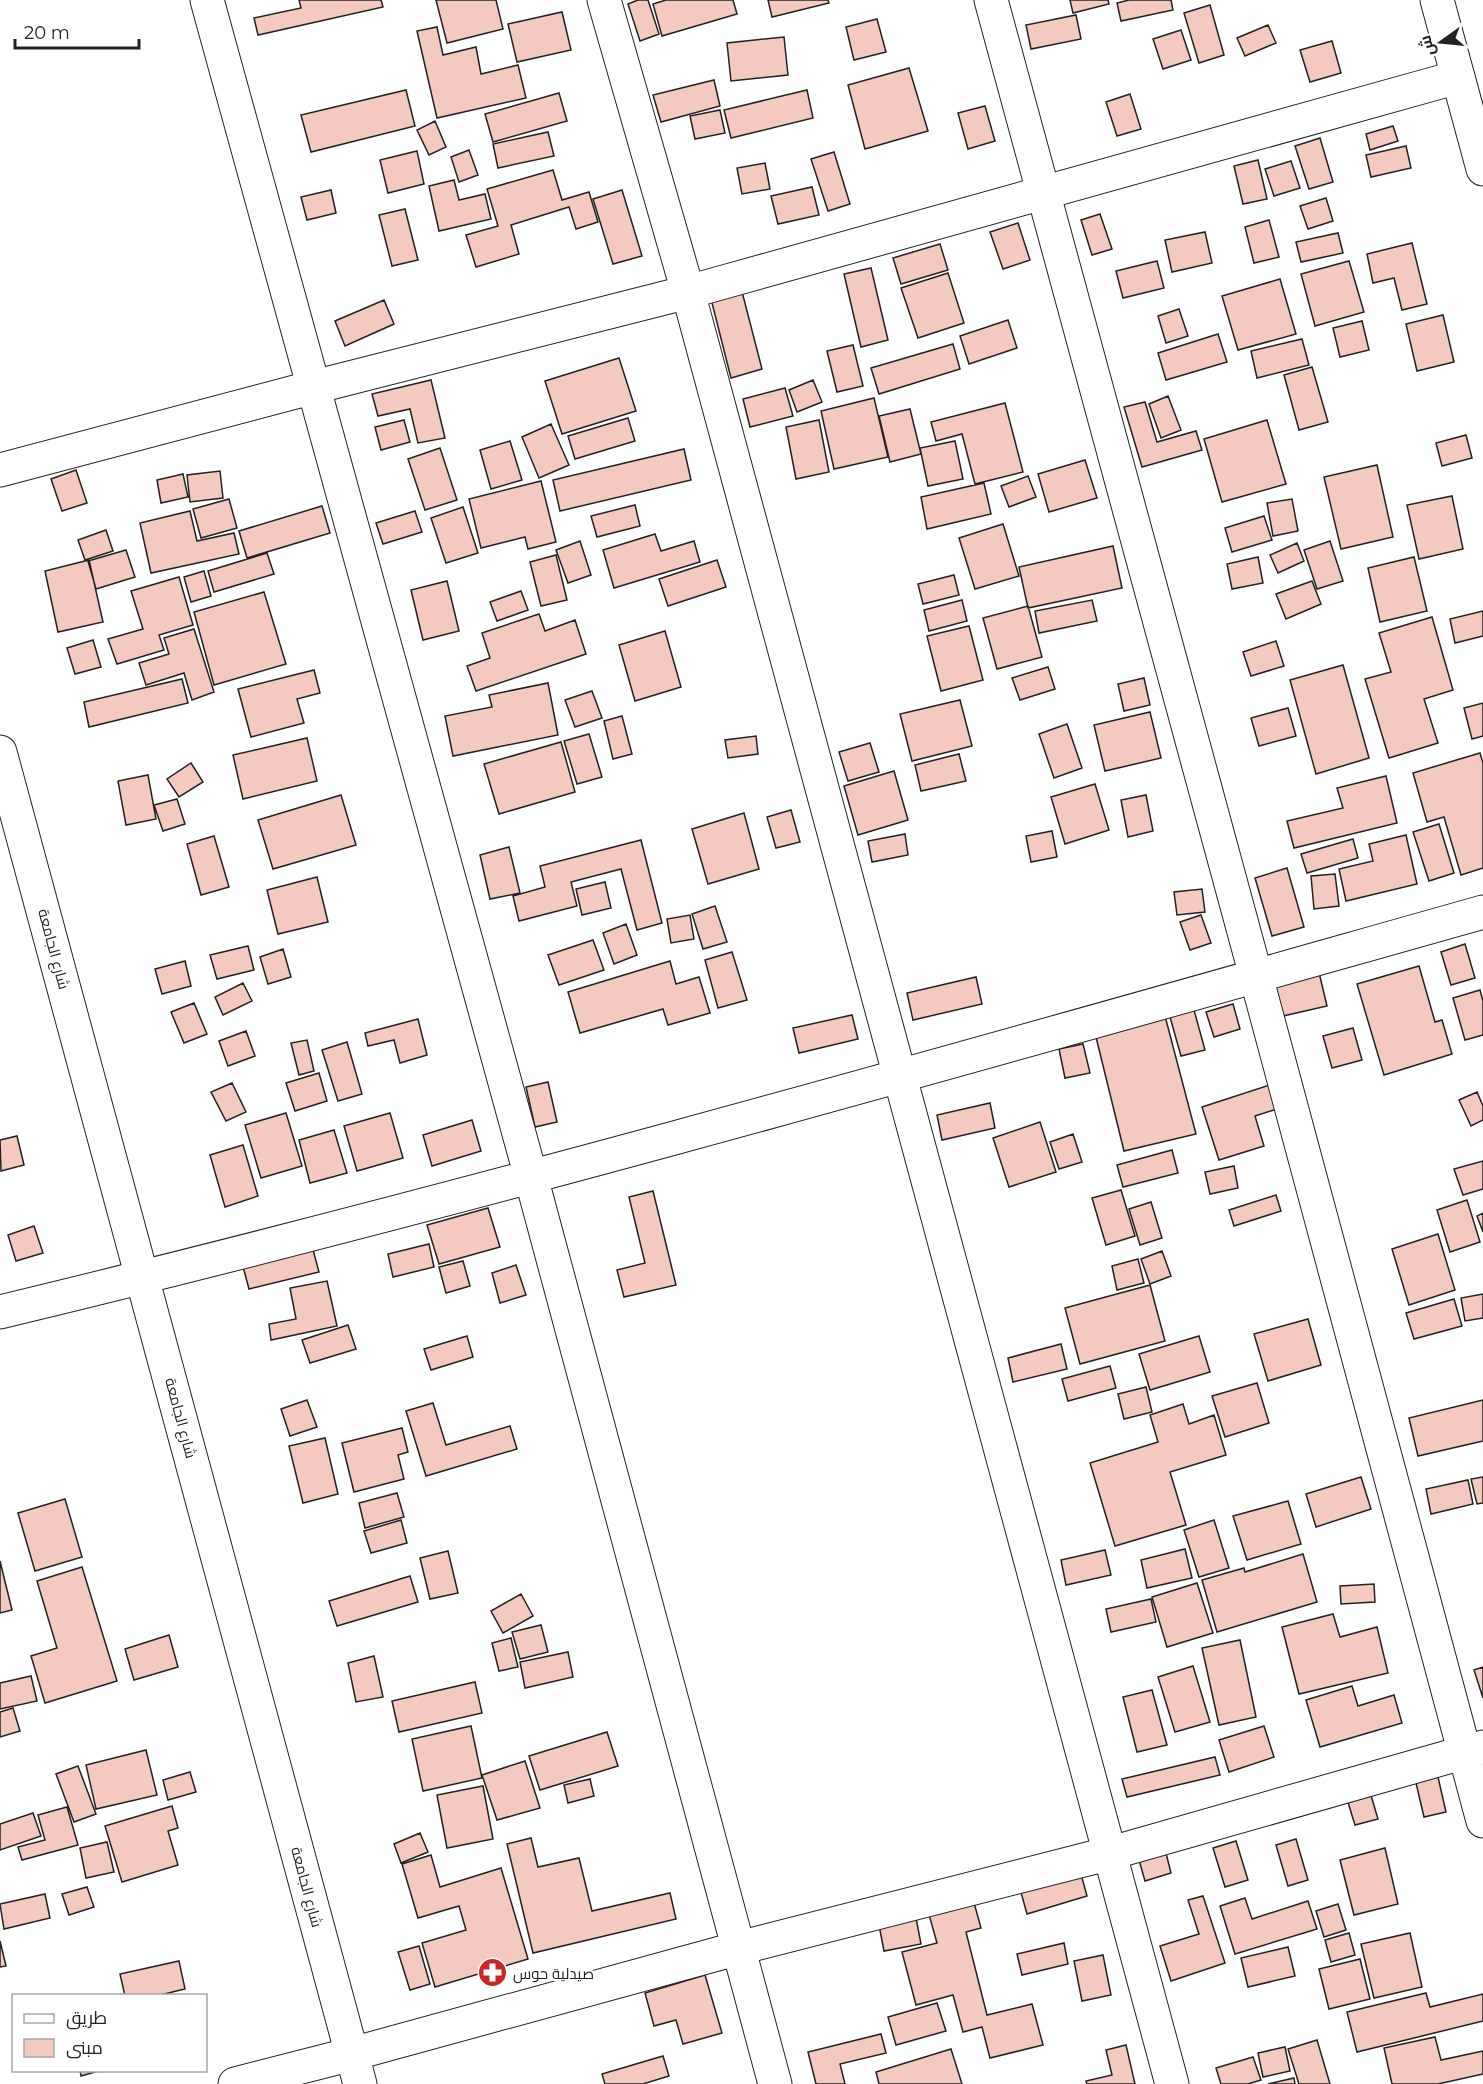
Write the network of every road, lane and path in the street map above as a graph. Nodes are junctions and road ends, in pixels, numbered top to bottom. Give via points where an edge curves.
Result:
1 (207, 0) edge
2 (604, 0) edge
3 (991, 0) edge
4 (1437, 0) edge
5 (1458, 77) junction
6 (1483, 169) edge
7 (1044, 193) junction
8 (688, 292) junction
9 (314, 387) junction
10 (0, 470) edge
11 (0, 753) edge
12 (1483, 912) edge
13 (1256, 976) junction
14 (901, 1077) junction
15 (531, 1177) junction
16 (143, 1278) junction
17 (0, 1312) edge
18 (1474, 1750) edge
19 (1483, 1821) edge
20 (1111, 1853) junction
21 (739, 1948) junction
22 (356, 2069) edge
23 (235, 2084) edge
24 (775, 2084) edge
25 (1172, 2084) edge

1 - 9 street
2 - 8 street
3 - 7 street
4 - 5 street
5 - 6 street
5 - 7 street
7 - 8 street
7 - 13 street
8 - 9 street
8 - 14 street
9 - 10 street
9 - 15 street
11 - 16 street, شارع الجامعة
12 - 13 street
13 - 14 street
13 - 18 street
14 - 15 street
14 - 20 street
15 - 16 street
15 - 21 street
16 - 17 street
16 - 22 street, شارع الجامعة
18 - 19 street
18 - 20 street
20 - 21 street
20 - 25 street
21 - 22 street
21 - 24 street
22 - 23 street

